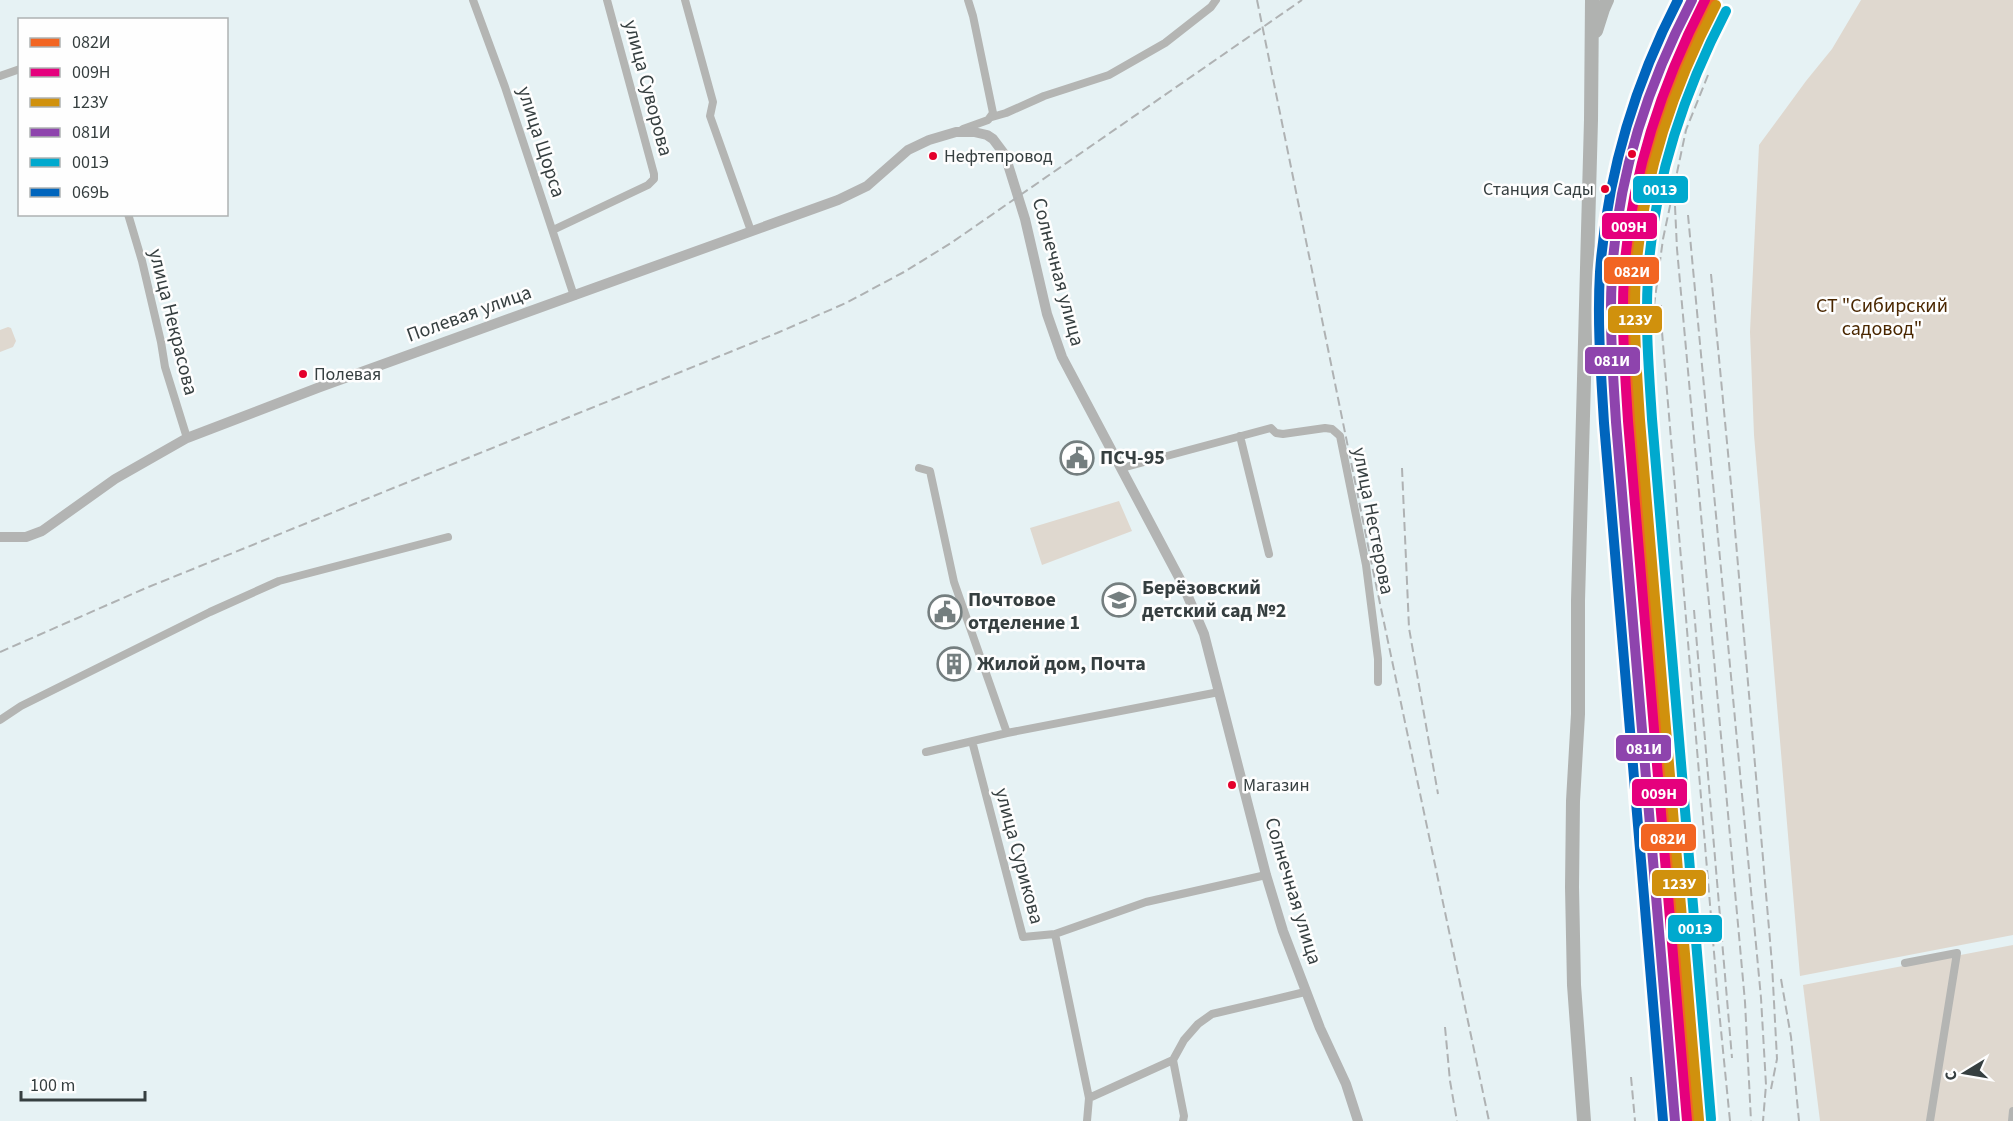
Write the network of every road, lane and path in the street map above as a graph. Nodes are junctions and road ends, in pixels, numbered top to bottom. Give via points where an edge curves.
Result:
1 (473, 0) edge
2 (607, 0) edge
3 (685, 0) edge
4 (968, 0) edge
5 (1592, 0) edge
6 (1607, 0) edge
7 (1214, 3) edge
8 (1592, 69) junction
9 (18, 70) edge
10 (0, 76) edge
11 (992, 117) junction
12 (956, 132) junction
13 (129, 216) edge
14 (554, 230) junction
15 (751, 231) junction
16 (574, 296) junction
17 (1240, 436) junction
18 (187, 438) junction
19 (919, 468) dead end
20 (1122, 468) junction
21 (0, 537) edge
22 (448, 537) dead end
23 (1269, 554) dead end
24 (1378, 682) dead end
25 (1219, 692) junction
26 (0, 720) edge
27 (1007, 733) junction
28 (972, 741) junction
29 (926, 752) dead end
30 (1266, 875) junction
31 (1055, 934) junction
32 (1905, 963) dead end
33 (1305, 992) junction
34 (1173, 1060) junction
35 (1089, 1098) junction
36 (2013, 1111) edge
37 (1087, 1121) edge
38 (1183, 1121) edge
39 (1358, 1121) edge
40 (1584, 1121) edge
41 (1930, 1121) edge
42 (2012, 1121) edge

1 - 14 street, улица Щорса
2 - 14 street, улица Суворова via 654,178 648,185
3 - 15 street via 713,102 710,116
4 - 11 street
5 - 8 highway
6 - 8 highway via 1596,31
7 - 11 street via 1165,43 1109,75
8 - 40 highway via 1572,887 1574,985
9 - 10 street
11 - 12 street
12 - 15 street, Полевая улица via 908,150 854,194
12 - 20 street, Солнечная улица via 987,135 1005,155 1062,357
13 - 18 street, улица Некрасова via 165,367
14 - 16 street, улица Щорса
15 - 16 street, Полевая улица
16 - 18 street, Полевая улица
17 - 20 street, улица Нестерова
17 - 23 street
17 - 24 street, улица Нестерова via 1271,428 1276,434 1325,428 1340,436 1366,565
18 - 21 street, Полевая улица via 115,479 42,531 26,537
19 - 27 street via 930,471 954,582
20 - 25 street, Солнечная улица via 1183,585 1204,634
22 - 26 street via 279,581 31,700
25 - 27 street
25 - 30 street, Солнечная улица
27 - 28 street
28 - 29 street
28 - 31 street, улица Сурикова via 1023,937
30 - 31 street via 1146,902
30 - 33 street, Солнечная улица
31 - 35 street, улица Сурикова
32 - 41 street via 1957,953
33 - 34 street via 1212,1014 1184,1040
33 - 39 street, Солнечная улица
34 - 35 street
34 - 38 street
35 - 37 street, улица Сурикова
36 - 42 street

